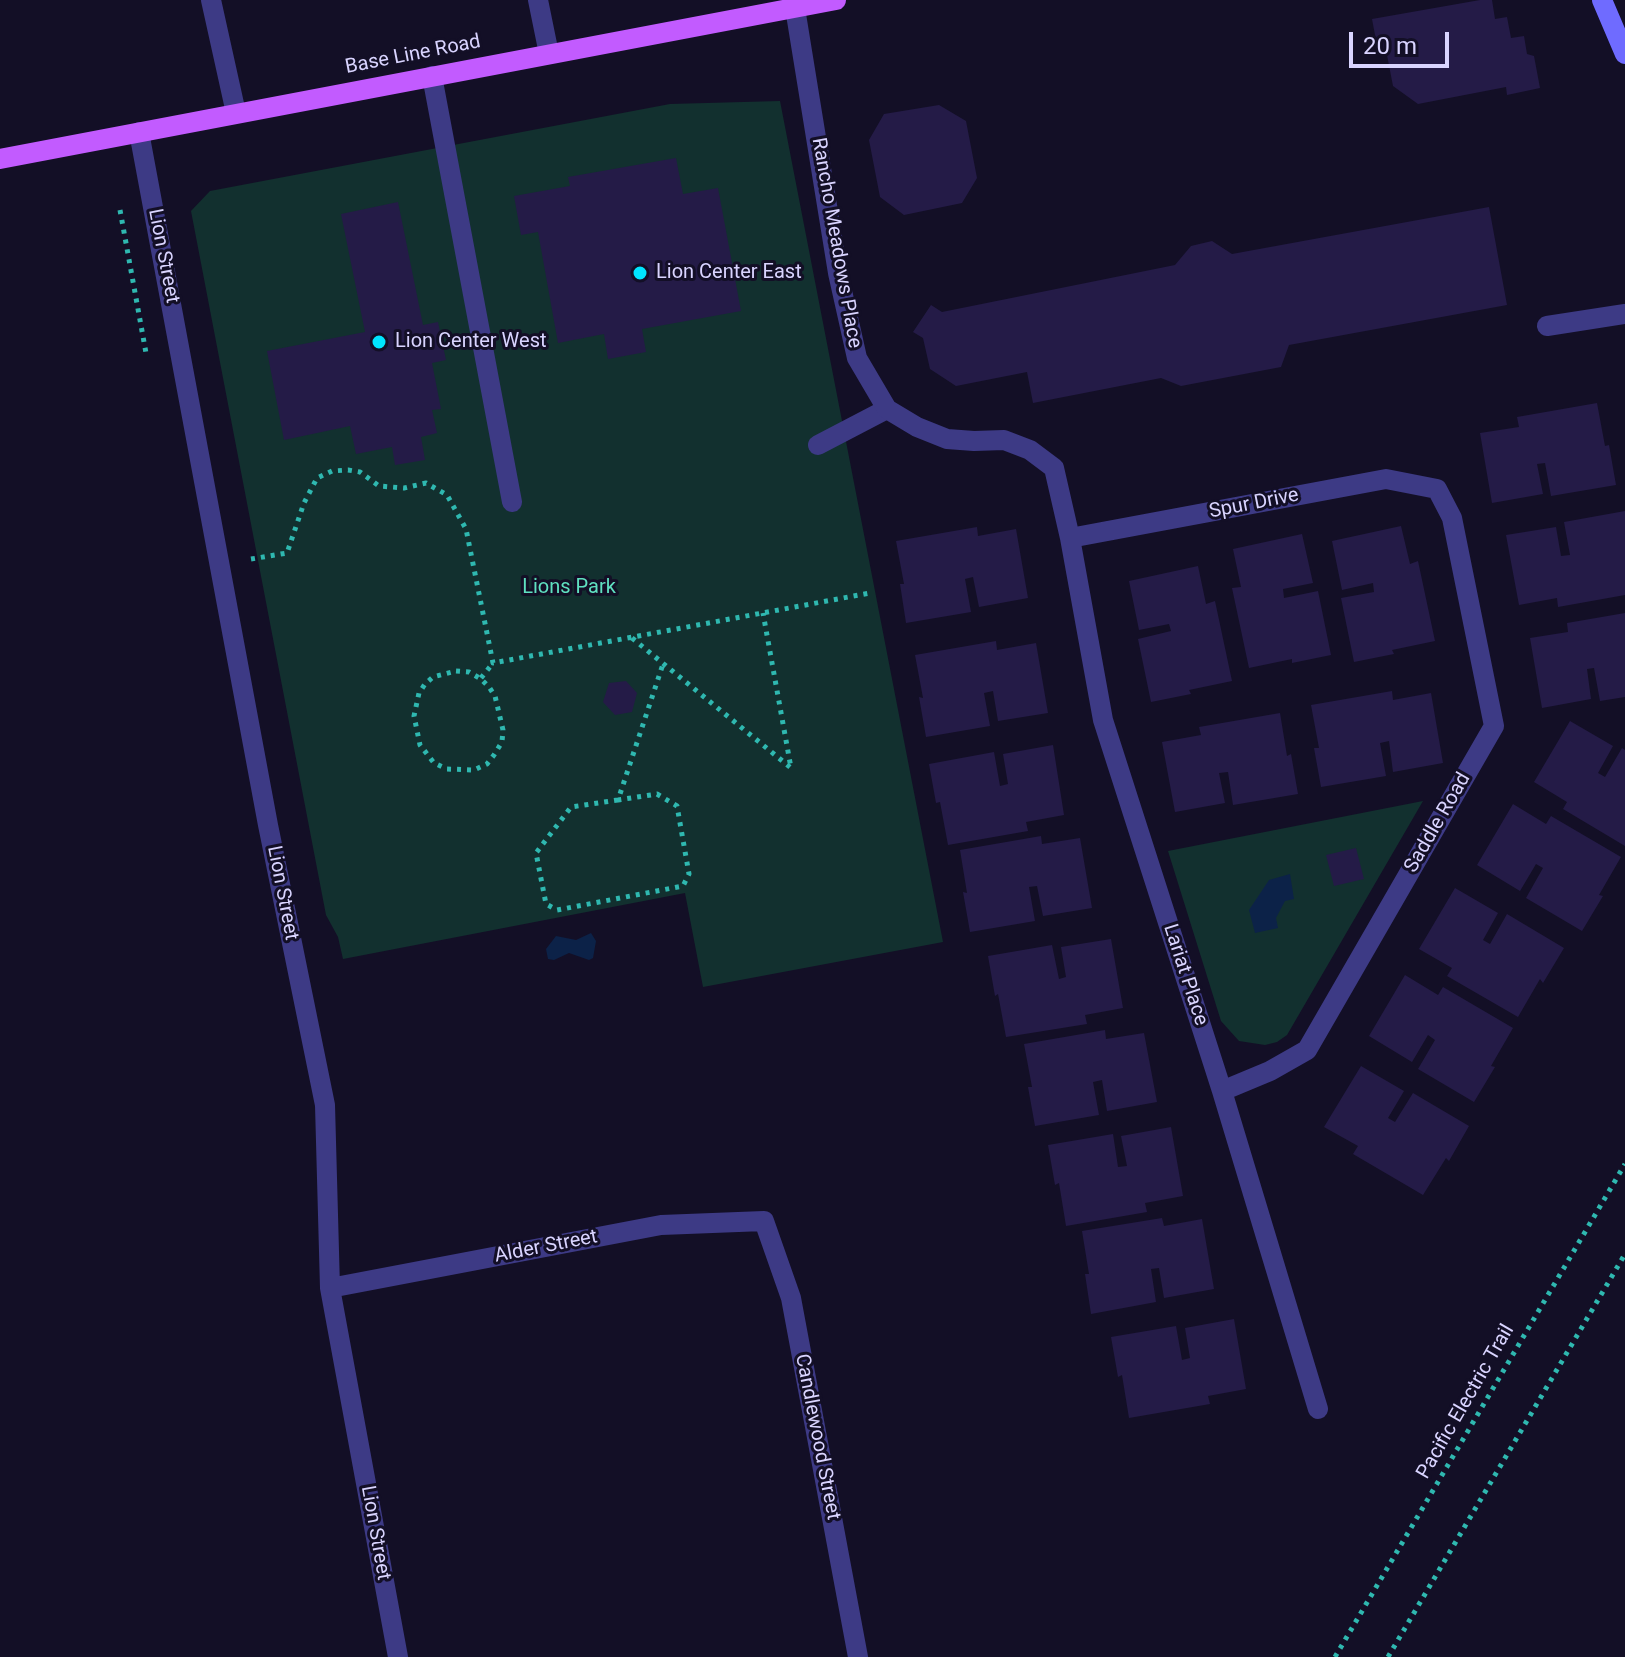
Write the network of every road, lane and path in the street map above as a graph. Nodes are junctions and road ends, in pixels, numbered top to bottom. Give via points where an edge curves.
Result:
1 (211, 0) edge
2 (538, 0) edge
3 (836, 0) edge
4 (1602, 0) edge
5 (795, 4) edge
6 (549, 54) junction
7 (1625, 54) edge
8 (432, 76) junction
9 (236, 113) junction
10 (139, 132) junction
11 (0, 159) edge
12 (120, 210) dead end
13 (1625, 314) edge
14 (1547, 326) dead end
15 (146, 353) dead end
16 (887, 409) junction
17 (818, 445) dead end
18 (1437, 489) joint
19 (512, 502) dead end
20 (1070, 538) junction
21 (251, 559) dead end
22 (870, 593) dead end
23 (763, 613) junction
24 (631, 637) junction
25 (493, 663) junction
26 (663, 664) junction
27 (481, 679) junction
28 (618, 800) junction
29 (1222, 1091) junction
30 (1625, 1164) edge
31 (764, 1221) joint
32 (1625, 1254) edge
33 (330, 1288) junction
34 (1318, 1409) dead end
35 (398, 1657) edge
36 (858, 1657) edge
37 (1335, 1657) edge
38 (1388, 1657) edge

1 - 9 street
2 - 6 street
3 - 5 main road, Base Line Road
4 - 7 street
5 - 6 main road, Base Line Road
5 - 16 street, Rancho Meadows Place via 838,273 857,358
6 - 8 main road, Base Line Road
8 - 9 main road, Base Line Road
8 - 19 street
9 - 10 main road, Base Line Road
10 - 11 main road, Base Line Road
10 - 33 street, Lion Street via 325,1105
12 - 15 path
13 - 14 street
16 - 17 street
16 - 20 street, Rancho Meadows Place via 947,439 1004,440 1030,450 1054,468
18 - 20 street, Spur Drive via 1386,479
18 - 29 street, Saddle Road via 1452,518 1494,726 1307,1050
20 - 29 street, Lariat Place via 1103,720
21 - 25 path via 287,553 311,486 332,471 360,472 388,488 426,483 447,495 466,529
22 - 23 path
23 - 24 path
23 - 26 path via 791,768
24 - 25 path
24 - 26 path
25 - 27 path
26 - 28 path
27 - 27 path via 469,672 443,673 419,693 414,716 420,745 434,763 474,770 487,764 502,742 495,696
28 - 28 path via 657,794 677,806 689,874 683,886 557,910 546,904 536,853 571,807
29 - 34 street, Lariat Place
30 - 37 path, Pacific Electric Trail
31 - 33 street, Alder Street via 661,1225
31 - 36 street, Candlewood Street via 791,1298
32 - 38 path
33 - 35 street, Lion Street

